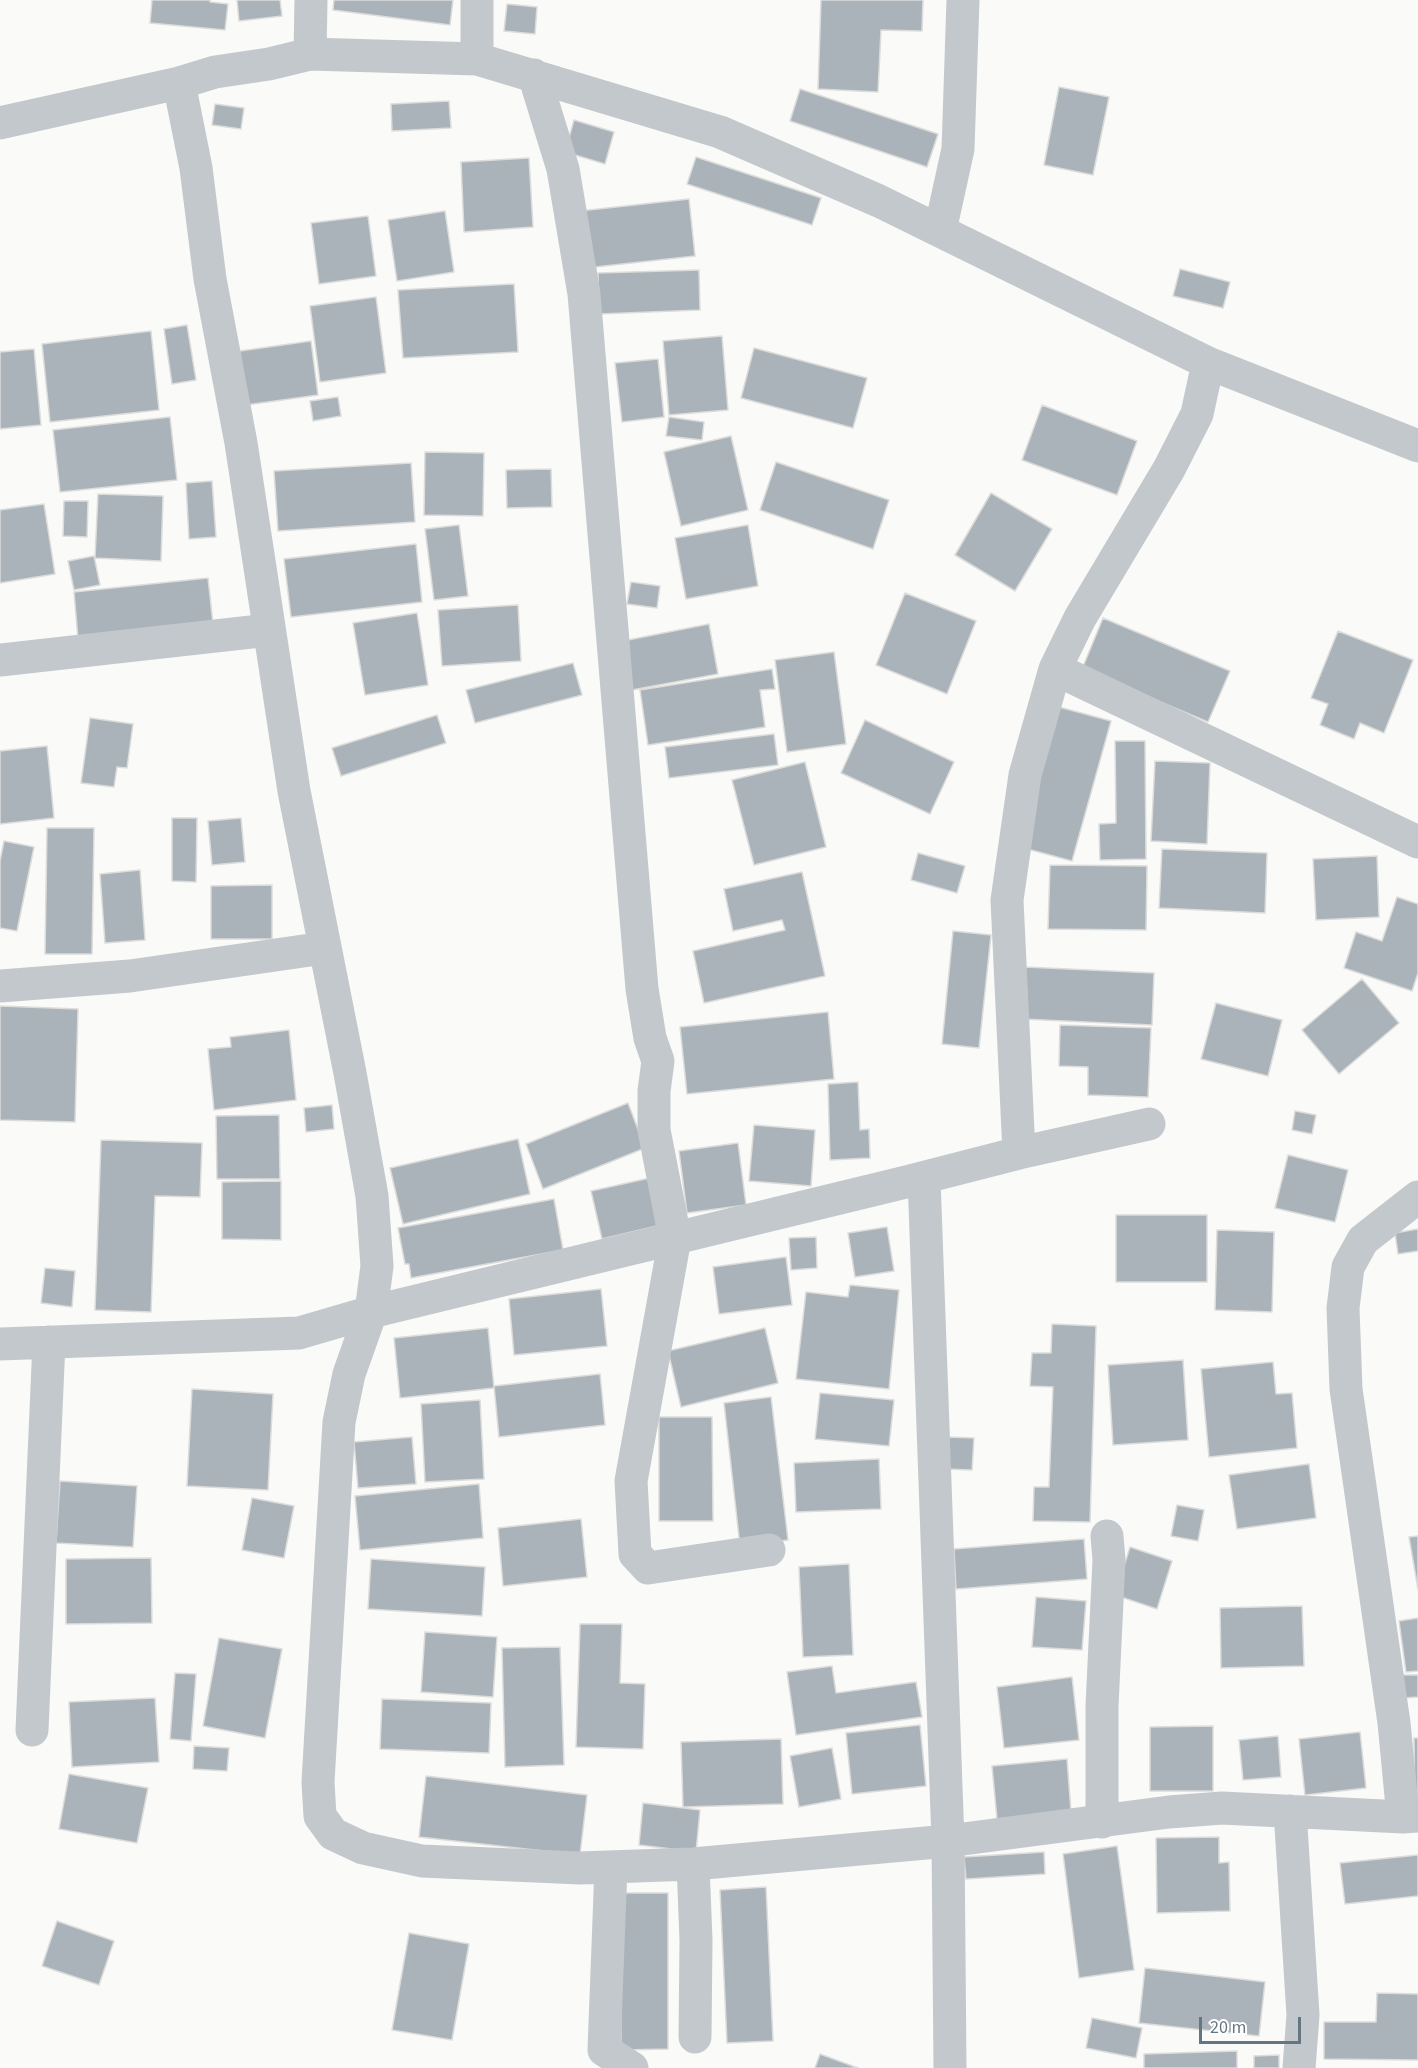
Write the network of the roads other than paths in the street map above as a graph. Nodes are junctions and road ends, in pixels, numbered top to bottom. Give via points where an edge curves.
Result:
1 (311, 0) edge
2 (477, 0) edge
3 (963, 0) edge
4 (310, 54) junction
5 (477, 59) junction
6 (534, 75) junction
7 (179, 83) junction
8 (0, 123) edge
9 (940, 231) junction
10 (1208, 363) junction
11 (1418, 446) edge
12 (269, 630) junction
13 (0, 660) edge
14 (1055, 669) junction
15 (1418, 842) edge
16 (324, 948) junction
17 (0, 986) edge
18 (1149, 1124) dead end
19 (1019, 1153) junction
20 (924, 1178) junction
21 (1418, 1197) edge
22 (675, 1238) junction
23 (371, 1312) junction
24 (49, 1342) junction
25 (0, 1344) edge
26 (1107, 1536) dead end
27 (769, 1550) dead end
28 (32, 1730) dead end
29 (1290, 1811) junction
30 (1411, 1816) edge
31 (1102, 1822) junction
32 (948, 1841) junction
33 (693, 1864) junction
34 (611, 1867) junction
35 (695, 2037) dead end
36 (632, 2068) edge
37 (950, 2068) edge
38 (1299, 2068) edge

1 - 4 street
2 - 5 street
3 - 9 street via 958,149
4 - 5 street
4 - 7 street
5 - 6 street
6 - 9 street via 720,132
6 - 22 street via 563,169 584,294 642,989 658,1061 654,1130
7 - 8 street
7 - 12 street
9 - 10 street
10 - 11 street
10 - 14 street via 1197,414
12 - 13 street
12 - 16 street
14 - 15 street
14 - 19 street via 1025,774 1007,900
16 - 17 street via 130,976
16 - 23 street via 372,1196 377,1266
18 - 19 street
19 - 20 street
20 - 22 street
20 - 32 street
21 - 30 street via 1363,1240 1347,1267 1343,1308 1346,1389
22 - 23 street
22 - 27 street via 631,1481 635,1554 648,1568
23 - 24 street via 299,1333
23 - 34 street via 349,1374 339,1422 318,1782 320,1816 333,1834 363,1848 422,1860
24 - 25 street
24 - 28 street
26 - 31 street
29 - 30 street
29 - 31 street via 1222,1808
29 - 38 street via 1303,2015
31 - 32 street
32 - 33 street
32 - 37 street
33 - 34 street
33 - 35 street
34 - 36 street via 604,2050

